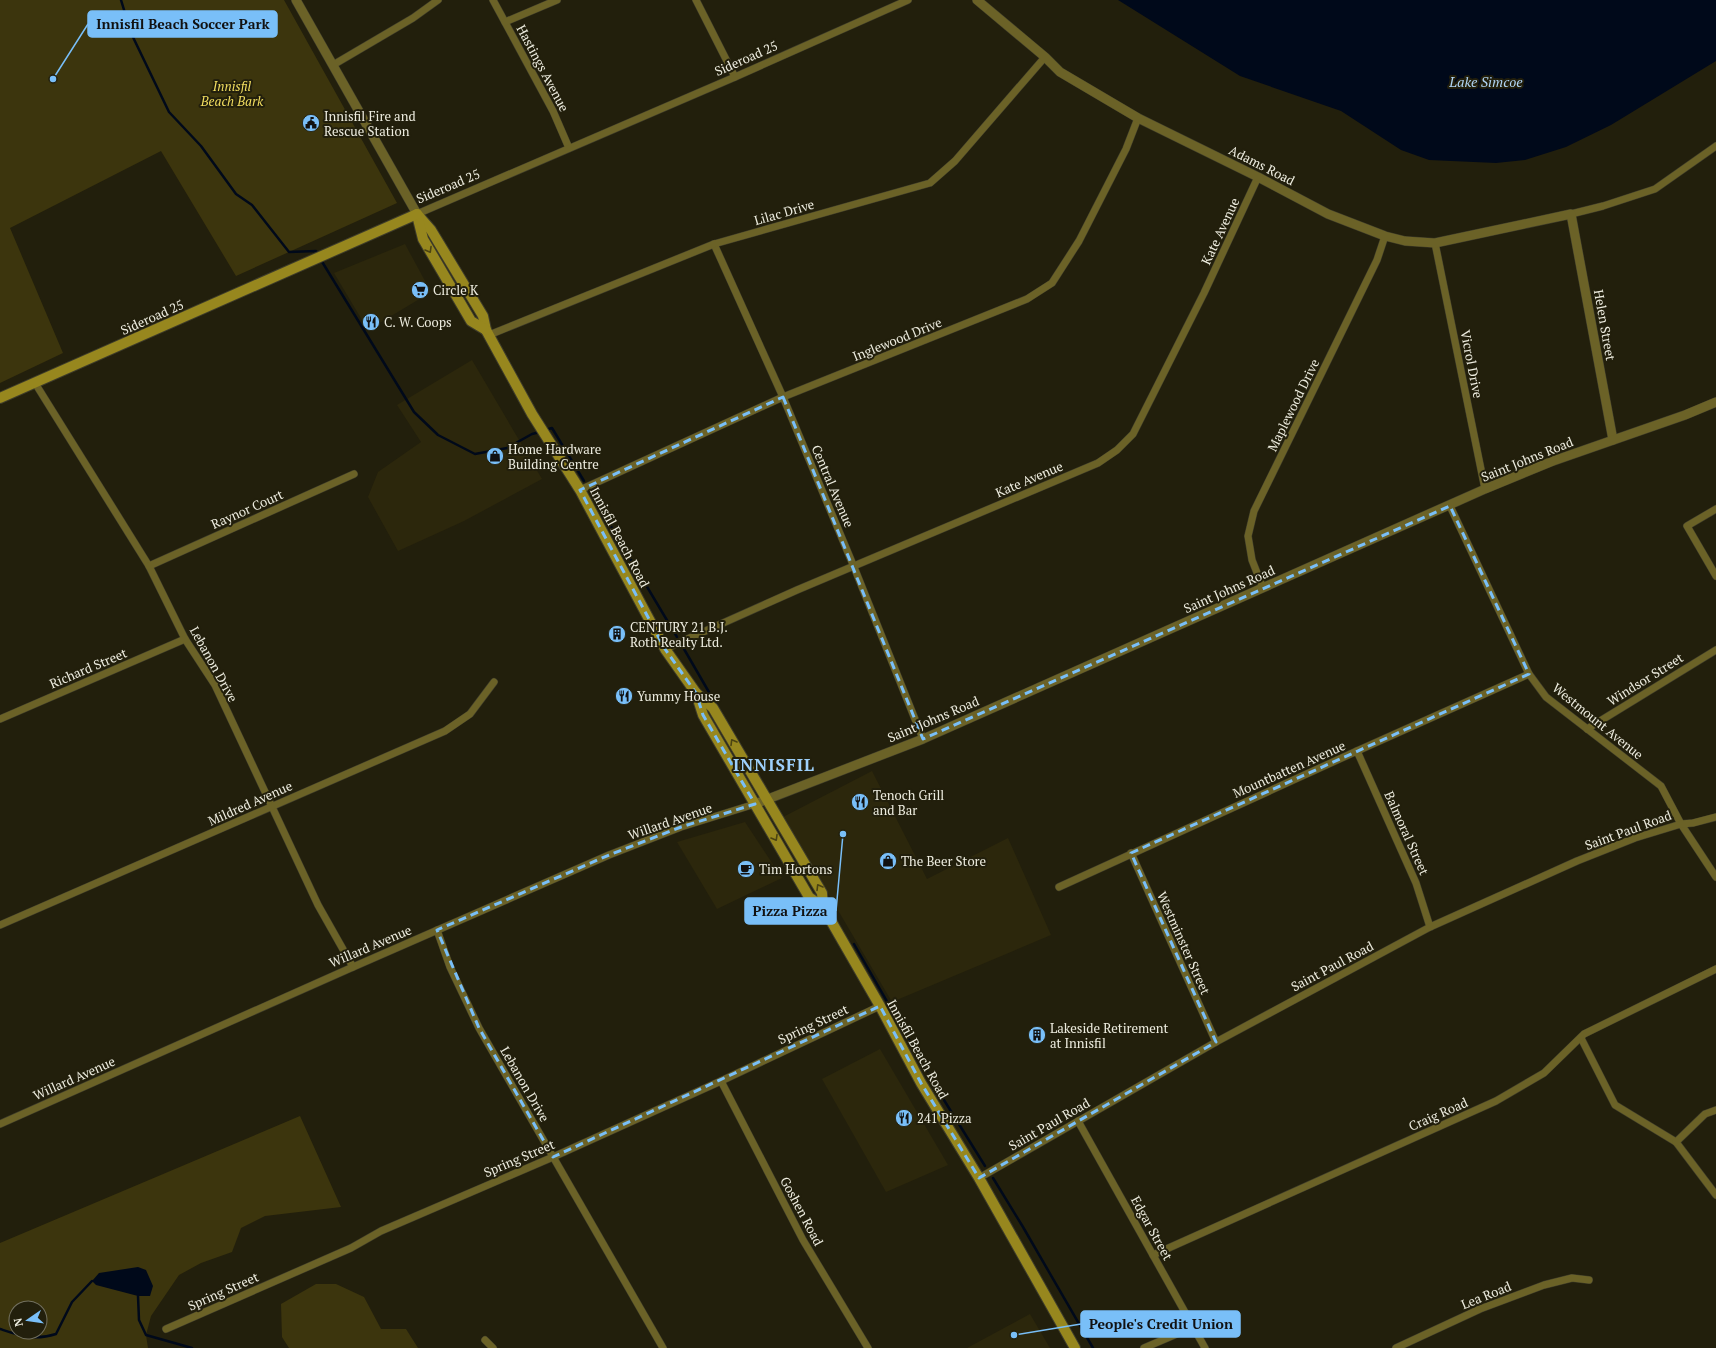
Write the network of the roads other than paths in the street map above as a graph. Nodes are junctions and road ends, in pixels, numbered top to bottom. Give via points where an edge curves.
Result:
1 (296, 0) edge
2 (438, 0) edge
3 (493, 0) edge
4 (557, 0) edge
5 (696, 0) edge
6 (908, 0) edge
7 (977, 0) edge
8 (505, 22) junction
9 (1045, 58) junction
10 (333, 65) junction
11 (735, 77) junction
12 (1138, 118) junction
13 (1716, 146) edge
14 (569, 148) junction
15 (1258, 177) junction
16 (417, 214) junction
17 (1571, 214) junction
18 (1385, 236) junction
19 (1435, 243) junction
20 (714, 244) junction
21 (487, 333) junction
22 (34, 383) junction
23 (783, 397) junction
24 (0, 398) edge
25 (1716, 402) edge
26 (1613, 440) junction
27 (354, 474) dead end
28 (580, 490) junction
29 (1485, 490) junction
30 (1450, 506) junction
31 (1716, 509) edge
32 (149, 566) junction
33 (854, 567) junction
34 (1716, 576) edge
35 (1263, 588) junction
36 (185, 639) junction
37 (665, 649) junction
38 (1716, 650) edge
39 (1530, 674) junction
40 (494, 682) dead end
41 (696, 693) junction
42 (0, 718) edge
43 (1586, 729) junction
44 (923, 739) junction
45 (1357, 751) junction
46 (767, 800) junction
47 (755, 804) junction
48 (272, 807) junction
49 (1716, 817) edge
50 (1681, 824) junction
51 (1132, 853) junction
52 (1716, 877) edge
53 (1059, 887) dead end
54 (823, 907) junction
55 (0, 925) edge
56 (1430, 927) junction
57 (438, 930) junction
58 (353, 966) junction
59 (1716, 969) edge
60 (880, 1006) junction
61 (1581, 1038) junction
62 (1216, 1042) junction
63 (720, 1081) junction
64 (1716, 1110) edge
65 (1078, 1121) junction
66 (0, 1124) edge
67 (1676, 1142) junction
68 (553, 1157) junction
69 (979, 1178) junction
70 (1716, 1195) edge
71 (1153, 1255) junction
72 (1589, 1280) dead end
73 (1193, 1326) junction
74 (166, 1329) dead end
75 (485, 1340) dead end
76 (493, 1348) edge
77 (663, 1348) edge
78 (868, 1348) edge
79 (1075, 1348) edge
80 (1144, 1348) edge
81 (1205, 1348) edge
82 (1396, 1348) edge

1 - 10 street, Innisfil Beach Road
2 - 10 street via 413,18
3 - 8 street, Hastings Avenue
4 - 8 street
5 - 11 street
6 - 11 street, Sideroad 25
7 - 9 street, Adams Road
8 - 14 street, Hastings Avenue via 553,111
9 - 12 street, Adams Road via 1060,72
9 - 20 street, Lilac Drive via 955,161 930,183
10 - 16 street, Innisfil Beach Road
11 - 14 street, Sideroad 25
12 - 15 street, Adams Road
12 - 23 street, Inglewood Drive via 1126,149 1079,241 1052,282 1027,299
13 - 17 street via 1655,189
14 - 16 street, Sideroad 25
15 - 18 street, Adams Road via 1328,214
15 - 33 street, Kate Avenue via 1204,293 1133,434 1117,450 1098,463
16 - 21 main road, Innisfil Beach Road via 423,239 431,253 471,321
16 - 22 main road, Sideroad 25
17 - 19 street, Adams Road
17 - 26 street, Helen Street
18 - 19 street, Adams Road via 1405,241
18 - 35 street, Maplewood Drive via 1377,260 1254,511 1248,536 1252,560
19 - 29 street, Vicrol Drive
20 - 21 street, Lilac Drive
20 - 23 street, Central Avenue
21 - 28 main road, Innisfil Beach Road via 532,414
22 - 24 main road, Sideroad 25
22 - 32 street, Lebanon Drive
23 - 28 street, Inglewood Drive
23 - 33 street, Central Avenue
25 - 26 street, Saint Johns Road
26 - 29 street, Saint Johns Road via 1553,461
27 - 32 street, Raynor Court
28 - 37 main road, Innisfil Beach Road
29 - 30 street, Saint Johns Road
30 - 35 street, Saint Johns Road
30 - 39 street, Westmount Avenue
31 - 34 street via 1687,526
32 - 36 street, Lebanon Drive
33 - 37 street, Kate Avenue
33 - 44 street, Central Avenue
35 - 44 street, Saint Johns Road
36 - 42 street, Richard Street
36 - 48 street, Lebanon Drive via 215,685
37 - 41 main road, Innisfil Beach Road
38 - 43 street, Windsor Street
39 - 43 street, Westmount Avenue via 1546,697
39 - 45 street, Mountbatten Avenue
40 - 48 street, Mildred Avenue via 470,714 446,731
46 -> 41 main road, Innisfil Beach Road via 713,708
41 - 47 main road, Innisfil Beach Road via 703,715
43 - 50 street, Westmount Avenue via 1661,786
44 - 46 street, Saint Johns Road
45 - 51 street, Mountbatten Avenue
45 - 56 street, Balmoral Street via 1416,883
46 - 47 street, Saint Johns Road
54 -> 46 main road, Innisfil Beach Road via 822,893
47 -> 54 main road, Innisfil Beach Road via 809,897
47 - 57 street, Willard Avenue via 681,827 609,855
48 - 55 street, Mildred Avenue
48 - 58 street, Lebanon Drive via 318,905
49 - 50 street, Saint Paul Road
50 - 52 street, Westmount Avenue
50 - 56 street, Saint Paul Road via 1635,838 1577,861
51 - 53 street, Mountbatten Avenue
51 - 62 street, Westminster Street
54 - 60 main road, Innisfil Beach Road
56 - 62 street, Saint Paul Road
57 - 58 street, Willard Avenue
57 - 68 street, Lebanon Drive via 450,967 479,1028
58 - 66 street, Willard Avenue
59 - 61 street, Craig Road via 1584,1034
60 - 63 street, Spring Street
60 - 69 main road, Innisfil Beach Road via 921,1083
61 - 67 street via 1615,1105
61 - 71 street, Craig Road via 1544,1073 1496,1100
62 - 65 street, Saint Paul Road
63 - 68 street, Spring Street
63 - 78 street, Goshen Road via 803,1240
64 - 67 street via 1705,1114
65 - 69 street, Saint Paul Road
65 - 71 street, Edgar Street
67 - 70 street
68 - 74 street, Spring Street via 381,1231 351,1248
68 - 77 street, Lebanon Drive
69 - 79 main road, Innisfil Beach Road
71 - 73 street, Edgar Street
72 - 82 street, Lea Road via 1572,1278 1544,1285 1480,1309
73 - 80 street
73 - 81 street, Edgar Street
75 - 76 street

